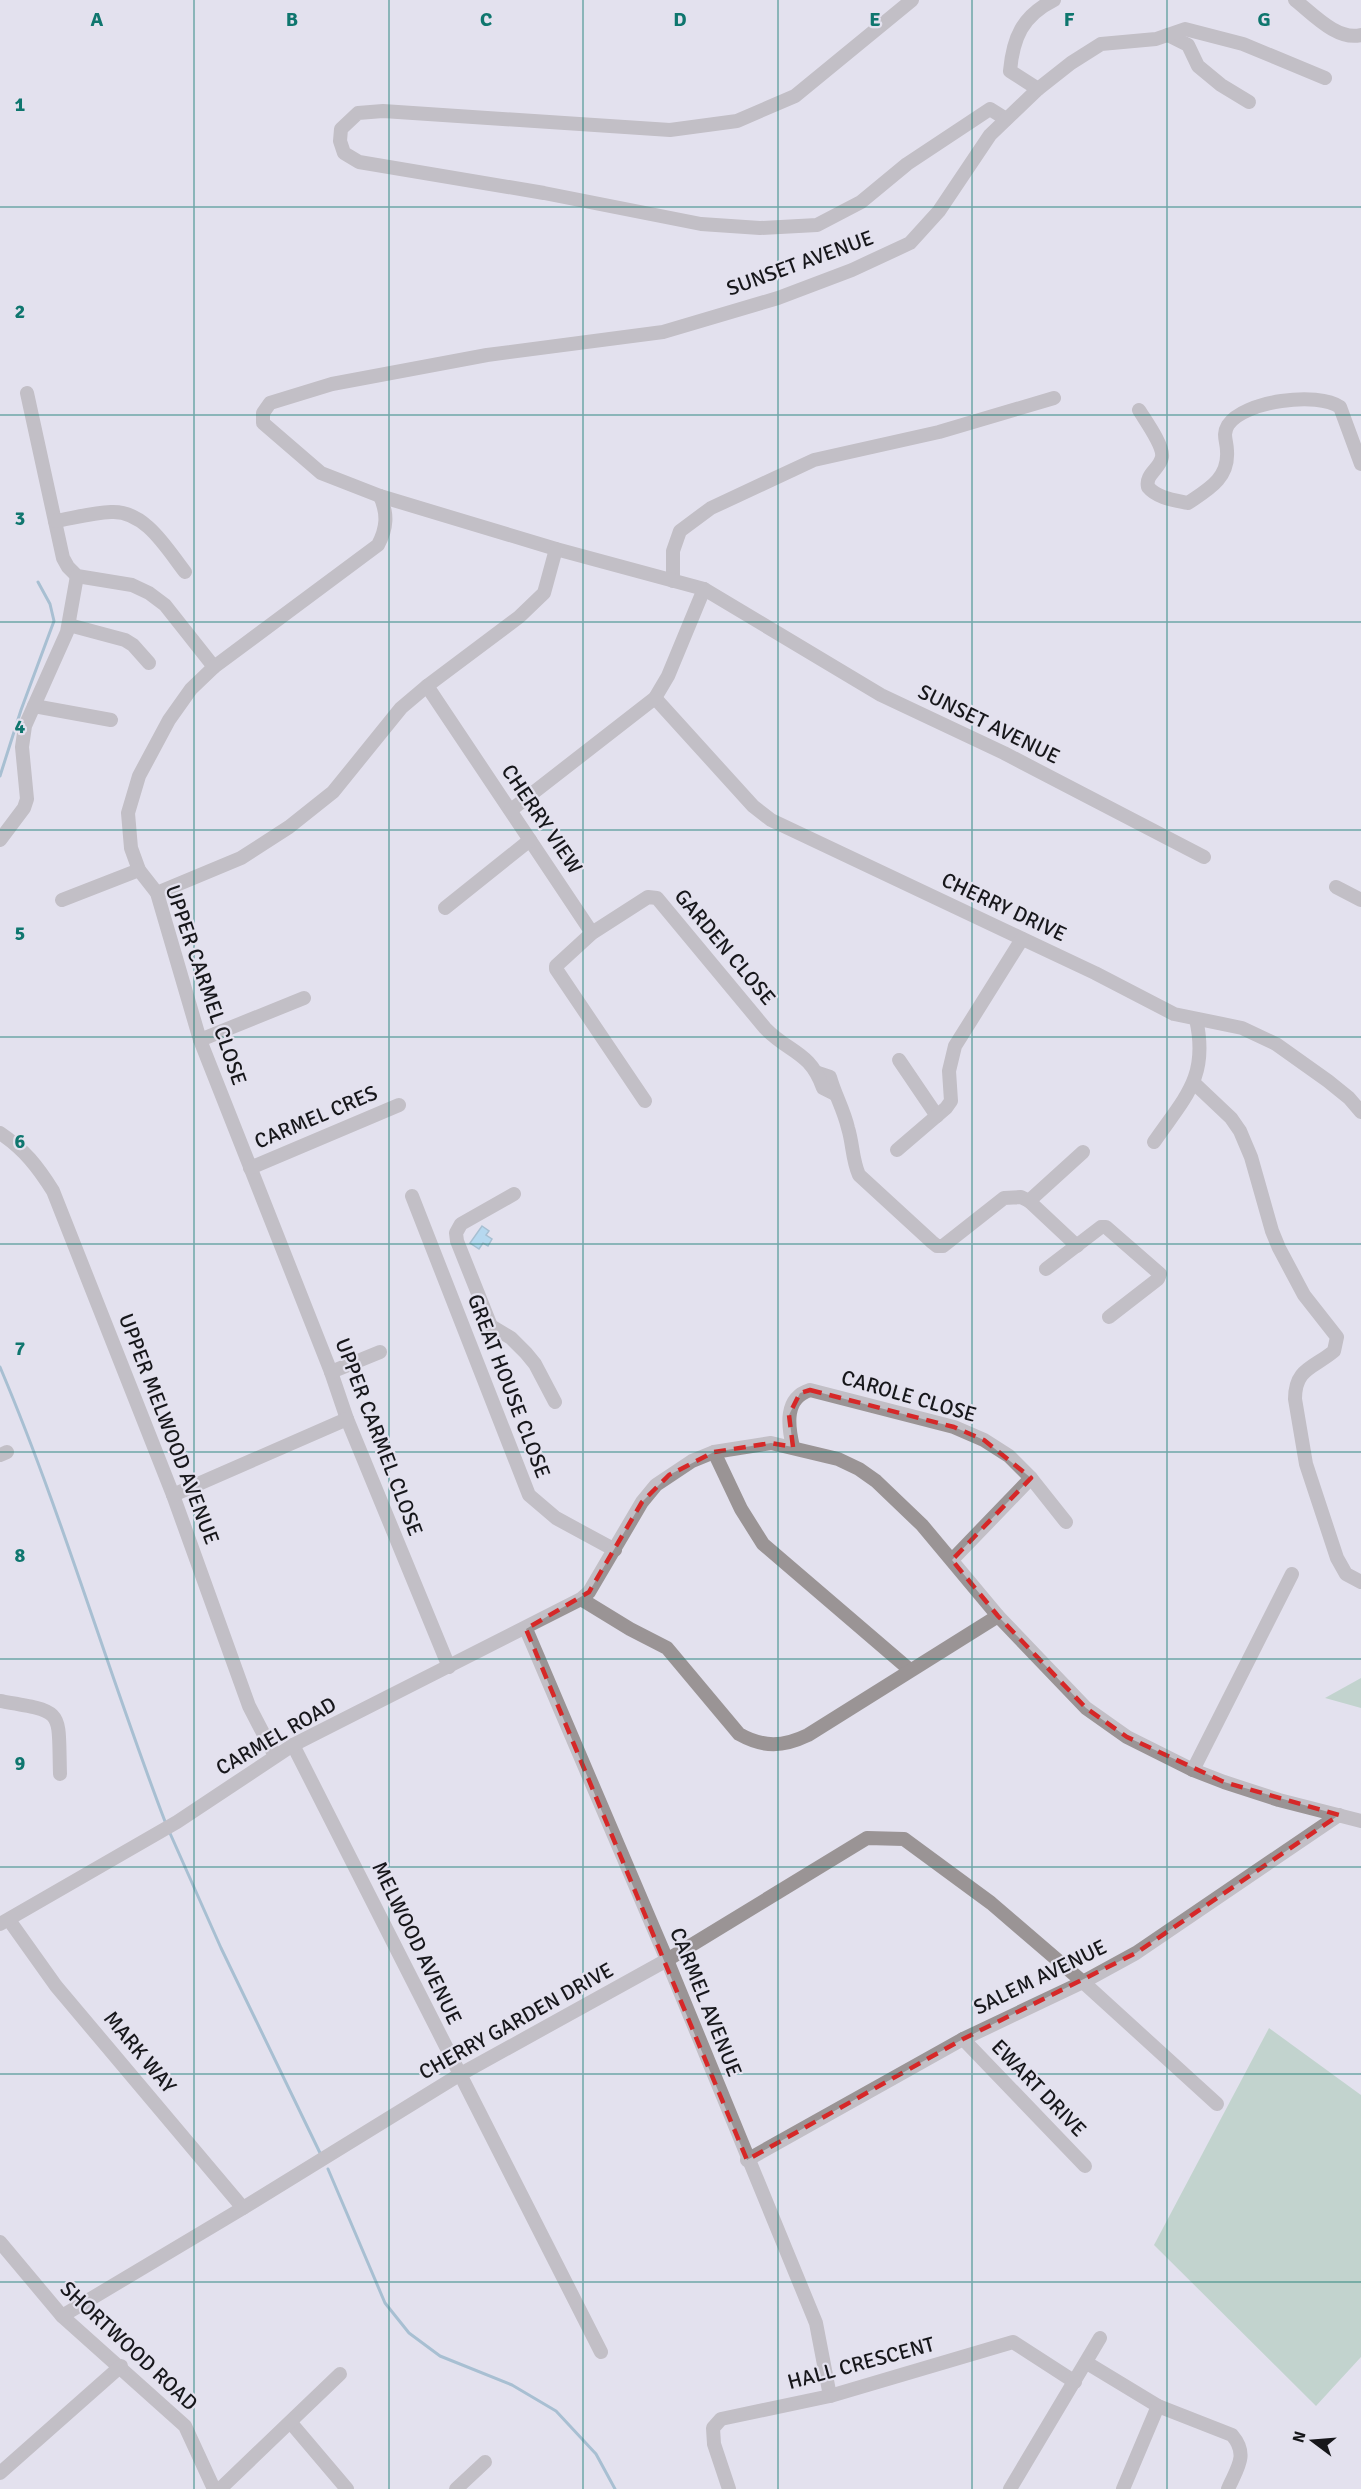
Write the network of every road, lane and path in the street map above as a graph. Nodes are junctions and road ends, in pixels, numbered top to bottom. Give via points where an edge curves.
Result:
1 (912, 0) edge
2 (1054, 0) edge
3 (1295, 0) edge
4 (1168, 35) junction
5 (1361, 35) edge
6 (1325, 78) dead end
7 (1038, 89) junction
8 (1249, 102) dead end
9 (1006, 119) junction
10 (27, 393) dead end
11 (1054, 398) dead end
12 (1139, 410) dead end
13 (1361, 464) edge
14 (380, 496) junction
15 (55, 521) junction
16 (556, 549) junction
17 (185, 572) dead end
18 (77, 576) junction
19 (673, 580) junction
20 (704, 589) junction
21 (69, 625) junction
22 (149, 663) dead end
23 (214, 667) junction
24 (427, 686) junction
25 (655, 698) junction
26 (34, 706) junction
27 (111, 720) dead end
28 (511, 810) junction
29 (0, 840) edge
30 (530, 840) junction
31 (1204, 857) dead end
32 (139, 870) junction
33 (1336, 887) dead end
34 (157, 893) junction
35 (62, 900) dead end
36 (1361, 900) edge
37 (445, 908) dead end
38 (592, 933) junction
39 (1022, 939) junction
40 (304, 998) dead end
41 (1196, 1019) junction
42 (200, 1040) junction
43 (899, 1060) dead end
44 (1194, 1083) junction
45 (645, 1101) dead end
46 (399, 1105) dead end
47 (1361, 1112) edge
48 (937, 1116) junction
49 (0, 1133) edge
50 (1154, 1142) dead end
51 (897, 1150) dead end
52 (1083, 1152) dead end
53 (250, 1168) junction
54 (514, 1194) dead end
55 (412, 1196) dead end
56 (1029, 1201) junction
57 (1077, 1246) junction
58 (1046, 1269) dead end
59 (470, 1277) junction
60 (447, 1286) junction
61 (1109, 1317) dead end
62 (380, 1352) dead end
63 (331, 1372) junction
64 (555, 1402) dead end
65 (347, 1419) junction
66 (793, 1447) junction
67 (714, 1452) junction
68 (1031, 1478) junction
69 (173, 1495) junction
70 (1066, 1522) dead end
71 (615, 1550) junction
72 (952, 1560) junction
73 (1292, 1574) dead end
74 (1361, 1582) edge
75 (581, 1599) junction
76 (998, 1616) junction
77 (526, 1629) junction
78 (449, 1667) junction
79 (910, 1670) junction
80 (0, 1701) edge
81 (293, 1745) junction
82 (275, 1756) junction
83 (1193, 1770) junction
84 (60, 1774) dead end
85 (1339, 1815) junction
86 (1361, 1821) edge
87 (4, 1922) edge
88 (667, 1960) junction
89 (1083, 1982) junction
90 (963, 2039) junction
91 (459, 2075) junction
92 (1217, 2104) dead end
93 (747, 2160) junction
94 (1085, 2166) dead end
95 (243, 2208) junction
96 (0, 2242) edge
97 (62, 2316) junction
98 (1100, 2338) dead end
99 (601, 2352) dead end
100 (1087, 2363) junction
101 (121, 2366) junction
102 (340, 2374) dead end
103 (1075, 2382) junction
104 (830, 2396) junction
105 (1158, 2406) junction
106 (291, 2423) junction
107 (485, 2462) dead end
108 (0, 2473) edge
109 (214, 2489) edge
110 (220, 2489) edge
111 (347, 2489) edge
112 (456, 2489) edge
113 (729, 2489) edge
114 (1010, 2489) edge
115 (1123, 2489) edge
116 (1228, 2489) edge

1 - 9 street, SUNSET AVENUE via 795,96 737,121 670,130 383,111 358,113 341,129 340,141 344,153 359,162 701,224 760,228 817,225 861,202 907,164 990,109
2 - 7 street via 1029,18 1012,48 1010,71
3 - 5 street via 1342,34
4 - 6 street via 1185,29 1232,41
4 - 7 street via 1101,44
4 - 8 street via 1188,45 1198,66
7 - 9 street
9 - 14 street, SUNSET AVENUE via 990,135 939,211 910,243 852,270 778,298 663,332 487,355 332,384 270,403 262,413 263,423 321,473
10 - 15 street
11 - 19 street via 939,432 814,460 721,504 680,531 673,551
12 - 13 street via 1161,447 1162,457 1148,478 1148,487 1172,500 1188,503 1216,485 1224,469 1227,427 1234,418 1280,400 1324,399 1340,407
14 - 16 street, SUNSET AVENUE
14 - 23 street, UPPER CARMEL CLOSE via 386,510 386,525 378,545
15 - 17 street via 113,512 133,517 149,528
15 - 18 street via 63,558
16 - 19 street, SUNSET AVENUE
16 - 24 street via 544,593 519,617
18 - 21 street
18 - 23 street via 132,585 149,593 165,605
19 - 20 street, SUNSET AVENUE
20 - 25 street
20 - 31 street, SUNSET AVENUE via 881,695 1004,753
21 - 22 street via 125,640
21 - 26 street
23 - 32 street, UPPER CARMEL CLOSE via 190,689 139,776 128,813 131,848
24 - 28 street, CHERRY VIEW
24 - 34 street via 401,708 324,799 241,858
25 - 28 street
25 - 39 street, CHERRY DRIVE via 753,806 771,820
26 - 27 street
26 - 29 street via 23,737 27,799
28 - 30 street, CHERRY VIEW
30 - 37 street
30 - 38 street, CHERRY VIEW
32 - 34 street, UPPER CARMEL CLOSE
32 - 35 street
33 - 36 street
34 - 42 street, UPPER CARMEL CLOSE
38 - 45 street via 556,969
38 - 56 street, GARDEN CLOSE via 648,897 657,898 770,1033 807,1059 823,1088 835,1094 849,1129 859,1175 937,1246 946,1244 1004,1198 1021,1197
39 - 41 street, CHERRY DRIVE via 1174,1014
39 - 48 street via 955,1046 949,1071 951,1101
40 - 42 street
41 - 44 street via 1201,1049
41 - 47 street, CHERRY DRIVE via 1242,1028 1276,1044 1328,1081
42 - 53 street, UPPER CARMEL CLOSE
43 - 48 street
44 - 50 street
44 - 74 street via 1240,1131 1279,1248 1304,1295 1337,1337 1334,1351 1302,1374 1295,1400 1306,1464 1337,1558 1346,1574
46 - 53 street, CARMEL CRES
48 - 51 street
49 - 69 street, UPPER MELWOOD AVENUE via 20,1146 53,1191
52 - 56 street
53 - 63 street, UPPER CARMEL CLOSE
54 - 59 street via 458,1227 457,1241
55 - 60 street, GREAT HOUSE CLOSE
56 - 57 street
57 - 58 street
57 - 61 street via 1106,1227 1160,1274
59 - 60 street
59 - 64 street via 491,1326 511,1338 535,1364
60 - 71 street, GREAT HOUSE CLOSE via 529,1495 556,1518
62 - 63 street
63 - 65 street, UPPER CARMEL CLOSE
65 - 69 street
65 - 78 street, UPPER CARMEL CLOSE
66 - 67 street via 771,1443
66 - 68 street, CAROLE CLOSE via 788,1428 793,1401 810,1390 954,1427 1009,1456
66 - 72 street via 860,1469 922,1525
67 - 71 street via 692,1461 656,1485
67 - 79 street via 763,1544
68 - 70 street, CAROLE CLOSE
68 - 72 street
69 - 82 street, UPPER MELWOOD AVENUE via 249,1706
71 - 75 street
72 - 76 street
73 - 83 street
75 - 77 street, CARMEL ROAD
75 - 79 street via 667,1648 739,1734 753,1742 789,1744
76 - 79 street
76 - 83 street via 1086,1708 1127,1737
77 - 78 street, CARMEL ROAD
77 - 88 street, CARMEL AVENUE
78 - 81 street, CARMEL ROAD
80 - 84 street via 52,1713 58,1725
81 - 82 street, CARMEL ROAD
81 - 91 street, MELWOOD AVENUE
82 - 87 street, CARMEL ROAD via 177,1822
83 - 85 street via 1280,1800
85 - 86 street
85 - 89 street, SALEM AVENUE via 1136,1953
87 - 95 street, MARK WAY
88 - 89 street, CHERRY GARDEN DRIVE via 867,1838 904,1839 991,1903
88 - 91 street, CHERRY GARDEN DRIVE
88 - 93 street, CARMEL AVENUE
89 - 90 street, SALEM AVENUE
89 - 92 street, CHERRY GARDEN DRIVE
90 - 93 street, SALEM AVENUE
90 - 94 street, EWART DRIVE
91 - 95 street, CHERRY GARDEN DRIVE
91 - 99 street, MELWOOD AVENUE
93 - 104 street, CARMEL AVENUE via 816,2323
95 - 97 street, CHERRY GARDEN DRIVE
96 - 97 street, SHORTWOOD ROAD
97 - 101 street, SHORTWOOD ROAD
98 - 100 street
100 - 103 street
100 - 105 street
101 - 108 street
101 - 109 street, SHORTWOOD ROAD via 185,2426
102 - 106 street
103 - 104 street, HALL CRESCENT via 1013,2342
103 - 114 street
104 - 113 street, HALL CRESCENT via 721,2419 713,2428 714,2444
105 - 115 street
105 - 116 street via 1232,2435 1242,2456
106 - 110 street
106 - 111 street
107 - 112 street

